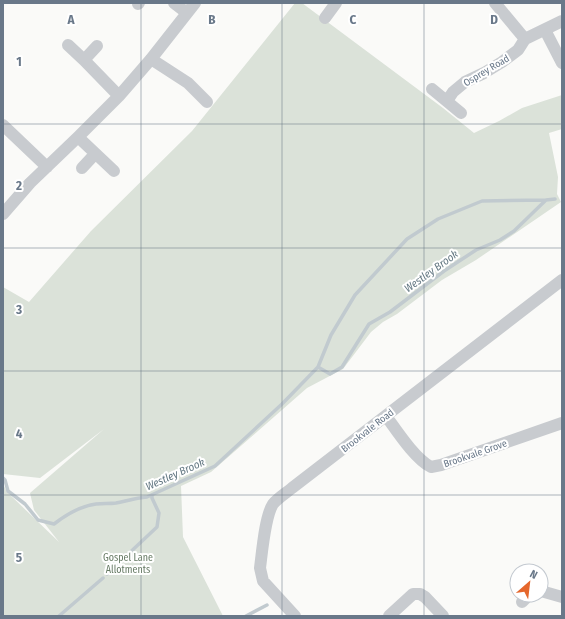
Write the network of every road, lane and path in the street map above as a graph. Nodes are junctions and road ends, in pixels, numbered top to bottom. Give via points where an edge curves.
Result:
1 (174, 3) edge
2 (196, 3) edge
3 (336, 3) edge
4 (495, 3) edge
5 (187, 13) junction
6 (325, 18) dead end
7 (562, 21) edge
8 (545, 30) junction
9 (525, 39) junction
10 (68, 45) dead end
11 (97, 46) dead end
12 (151, 59) junction
13 (84, 60) junction
14 (562, 63) edge
15 (432, 89) dead end
16 (119, 96) junction
17 (447, 101) junction
18 (207, 102) dead end
19 (462, 113) dead end
20 (5, 131) edge
21 (78, 137) junction
22 (95, 154) junction
23 (47, 166) junction
24 (82, 168) dead end
25 (114, 171) dead end
26 (3, 214) edge
27 (562, 280) edge
28 (386, 416) junction
29 (562, 423) edge
30 (549, 593) edge
31 (562, 597) edge
32 (295, 616) edge
33 (389, 616) edge
34 (443, 616) edge

1 - 5 street
2 - 5 street
3 - 6 street
4 - 9 street
5 - 12 street
7 - 8 street, Osprey Road
8 - 9 street, Osprey Road
8 - 14 street
9 - 17 street, Osprey Road via 518,50 502,62 465,82
10 - 13 street
11 - 13 street
12 - 16 street
12 - 18 street via 188,83
13 - 16 street
15 - 17 street
16 - 21 street
17 - 19 street
20 - 23 street
21 - 22 street
21 - 23 street
22 - 24 street
22 - 25 street
23 - 26 street
27 - 28 street, Brookvale Road
28 - 29 street, Brookvale Grove via 415,454 431,467
28 - 32 street, Brookvale Road via 282,496 269,511 261,574 263,581
30 - 31 street
33 - 34 street via 413,594 425,597

